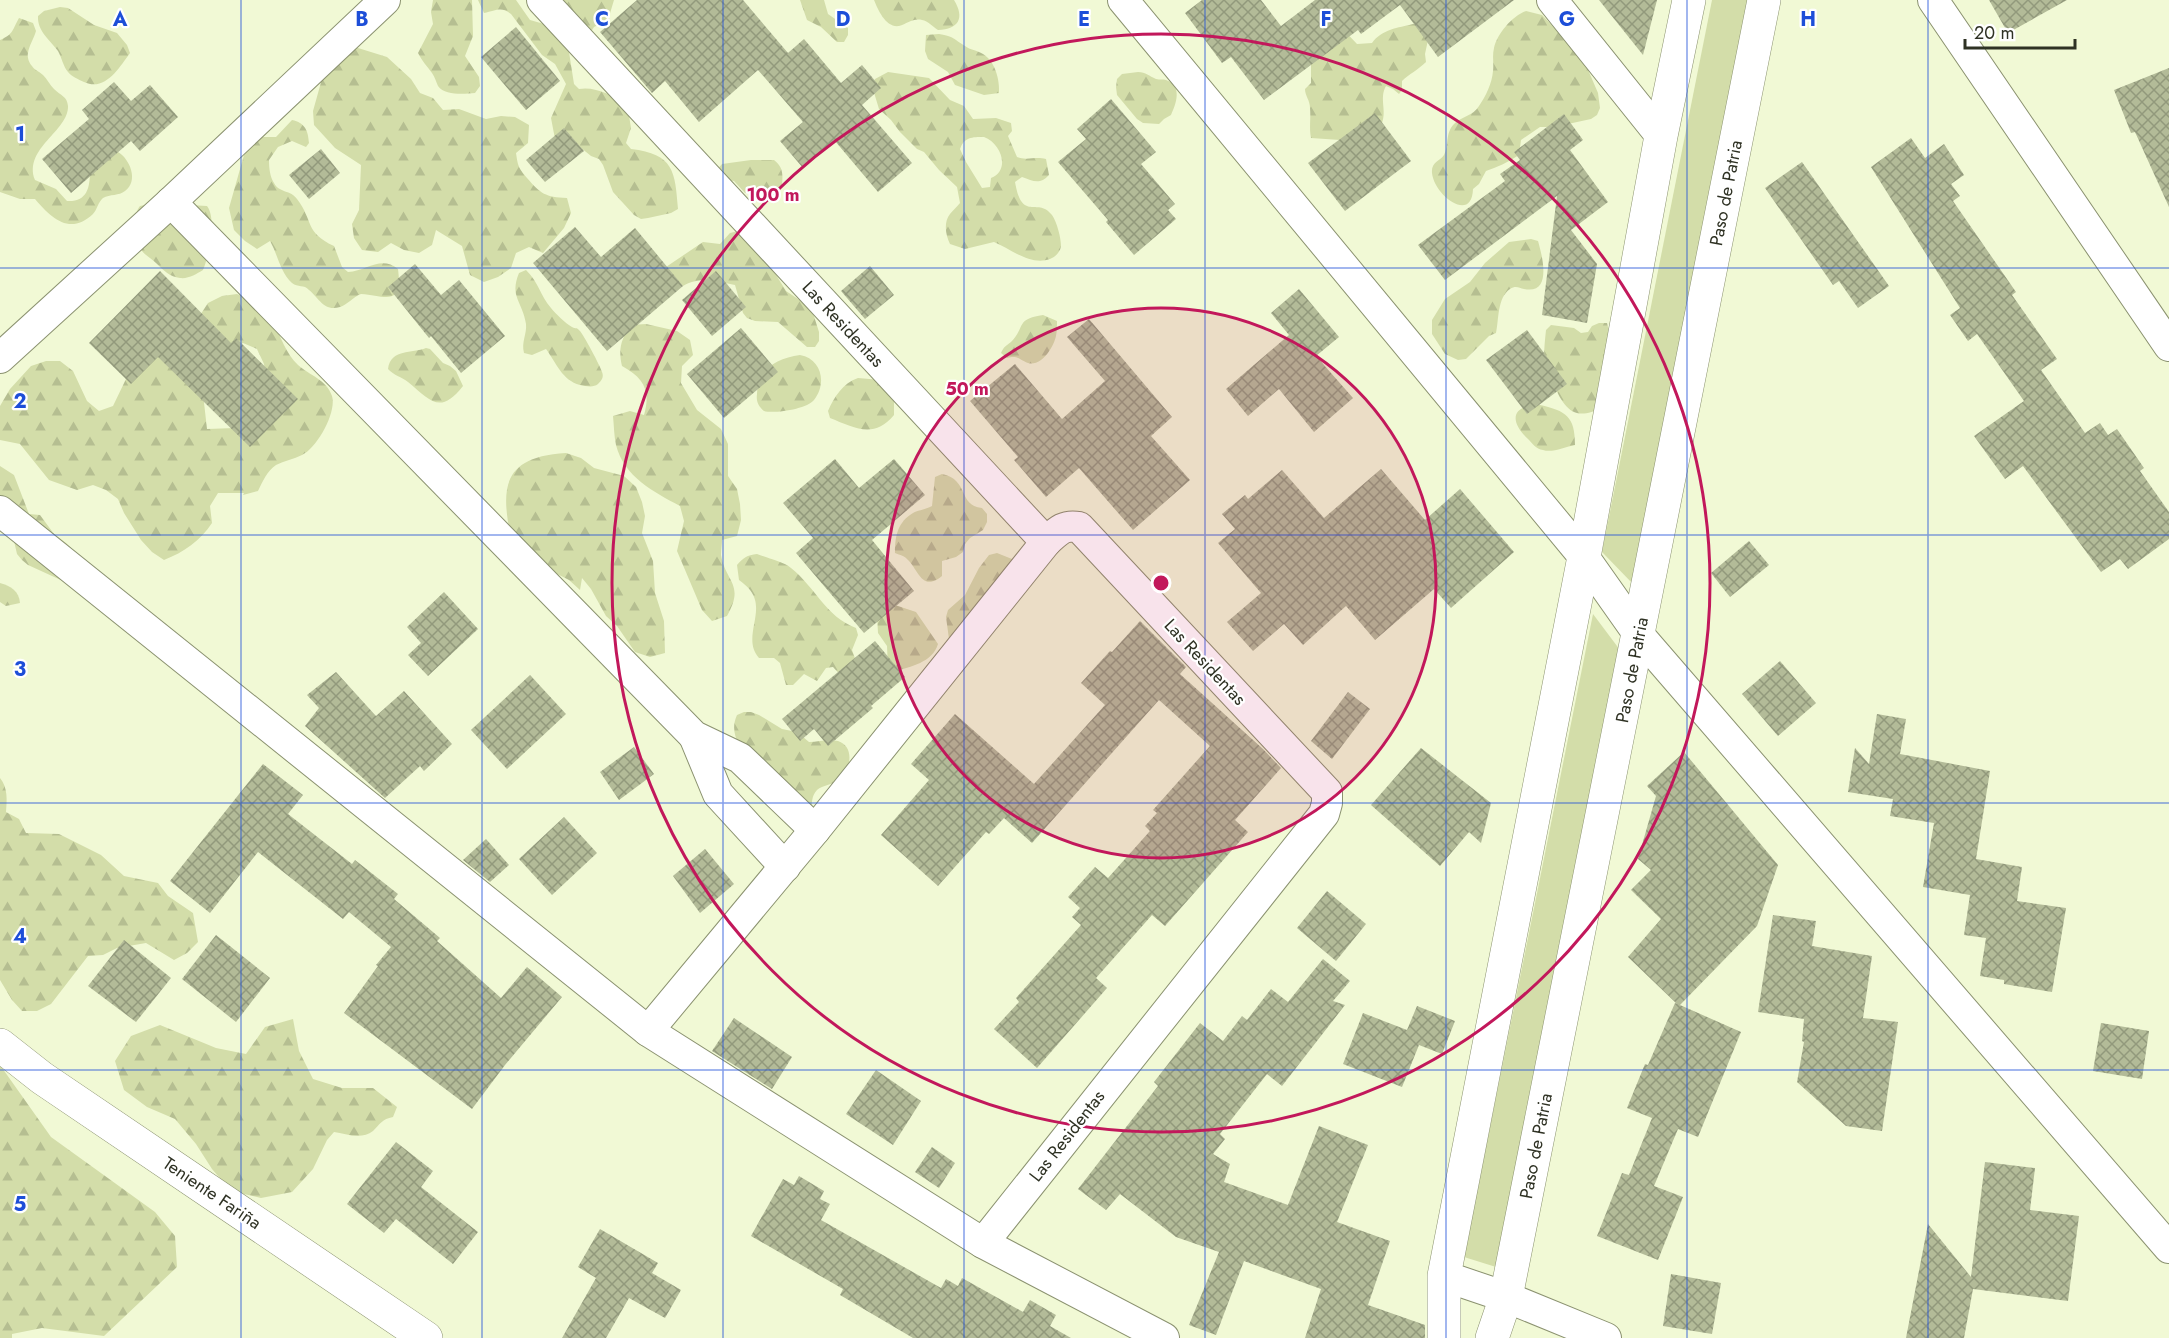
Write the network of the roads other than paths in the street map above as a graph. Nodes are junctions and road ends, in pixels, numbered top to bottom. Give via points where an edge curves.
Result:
1 (385, 0) edge
2 (542, 0) edge
3 (1123, 0) edge
4 (1552, 0) edge
5 (1689, 0) edge
6 (1764, 0) edge
7 (1933, 0) edge
8 (1661, 136) junction
9 (171, 202) junction
10 (2169, 346) edge
11 (0, 358) edge
12 (0, 511) edge
13 (1046, 542) junction
14 (1584, 557) junction
15 (1639, 635) junction
16 (694, 736) junction
17 (815, 830) junction
18 (785, 867) junction
19 (648, 1031) junction
20 (0, 1045) edge
21 (983, 1243) junction
22 (2169, 1248) edge
23 (1444, 1276) junction
24 (1506, 1297) junction
25 (419, 1336) edge
26 (1164, 1338) edge
27 (1444, 1338) edge
28 (1492, 1338) edge
29 (1606, 1338) edge

1 - 9 street
2 - 13 street, Las Residentas
3 - 14 street
4 - 8 street
5 - 8 street
6 - 15 street, Paso de Patria
7 - 10 street
8 - 14 street
9 - 11 street
9 - 16 street
12 - 19 street
13 - 17 street
13 - 21 street, Las Residentas via 1061,528 1079,528 1327,792 1328,803 1324,814
14 - 15 street
14 - 23 street
15 - 22 street
15 - 24 street, Paso de Patria
16 - 17 street via 740,758
16 - 18 street via 718,794
17 - 18 street
18 - 19 street
19 - 21 street
20 - 25 street, Teniente Fariña via 42,1078
21 - 26 street
23 - 24 street
23 - 27 street
24 - 28 street, Paso de Patria
24 - 29 street

